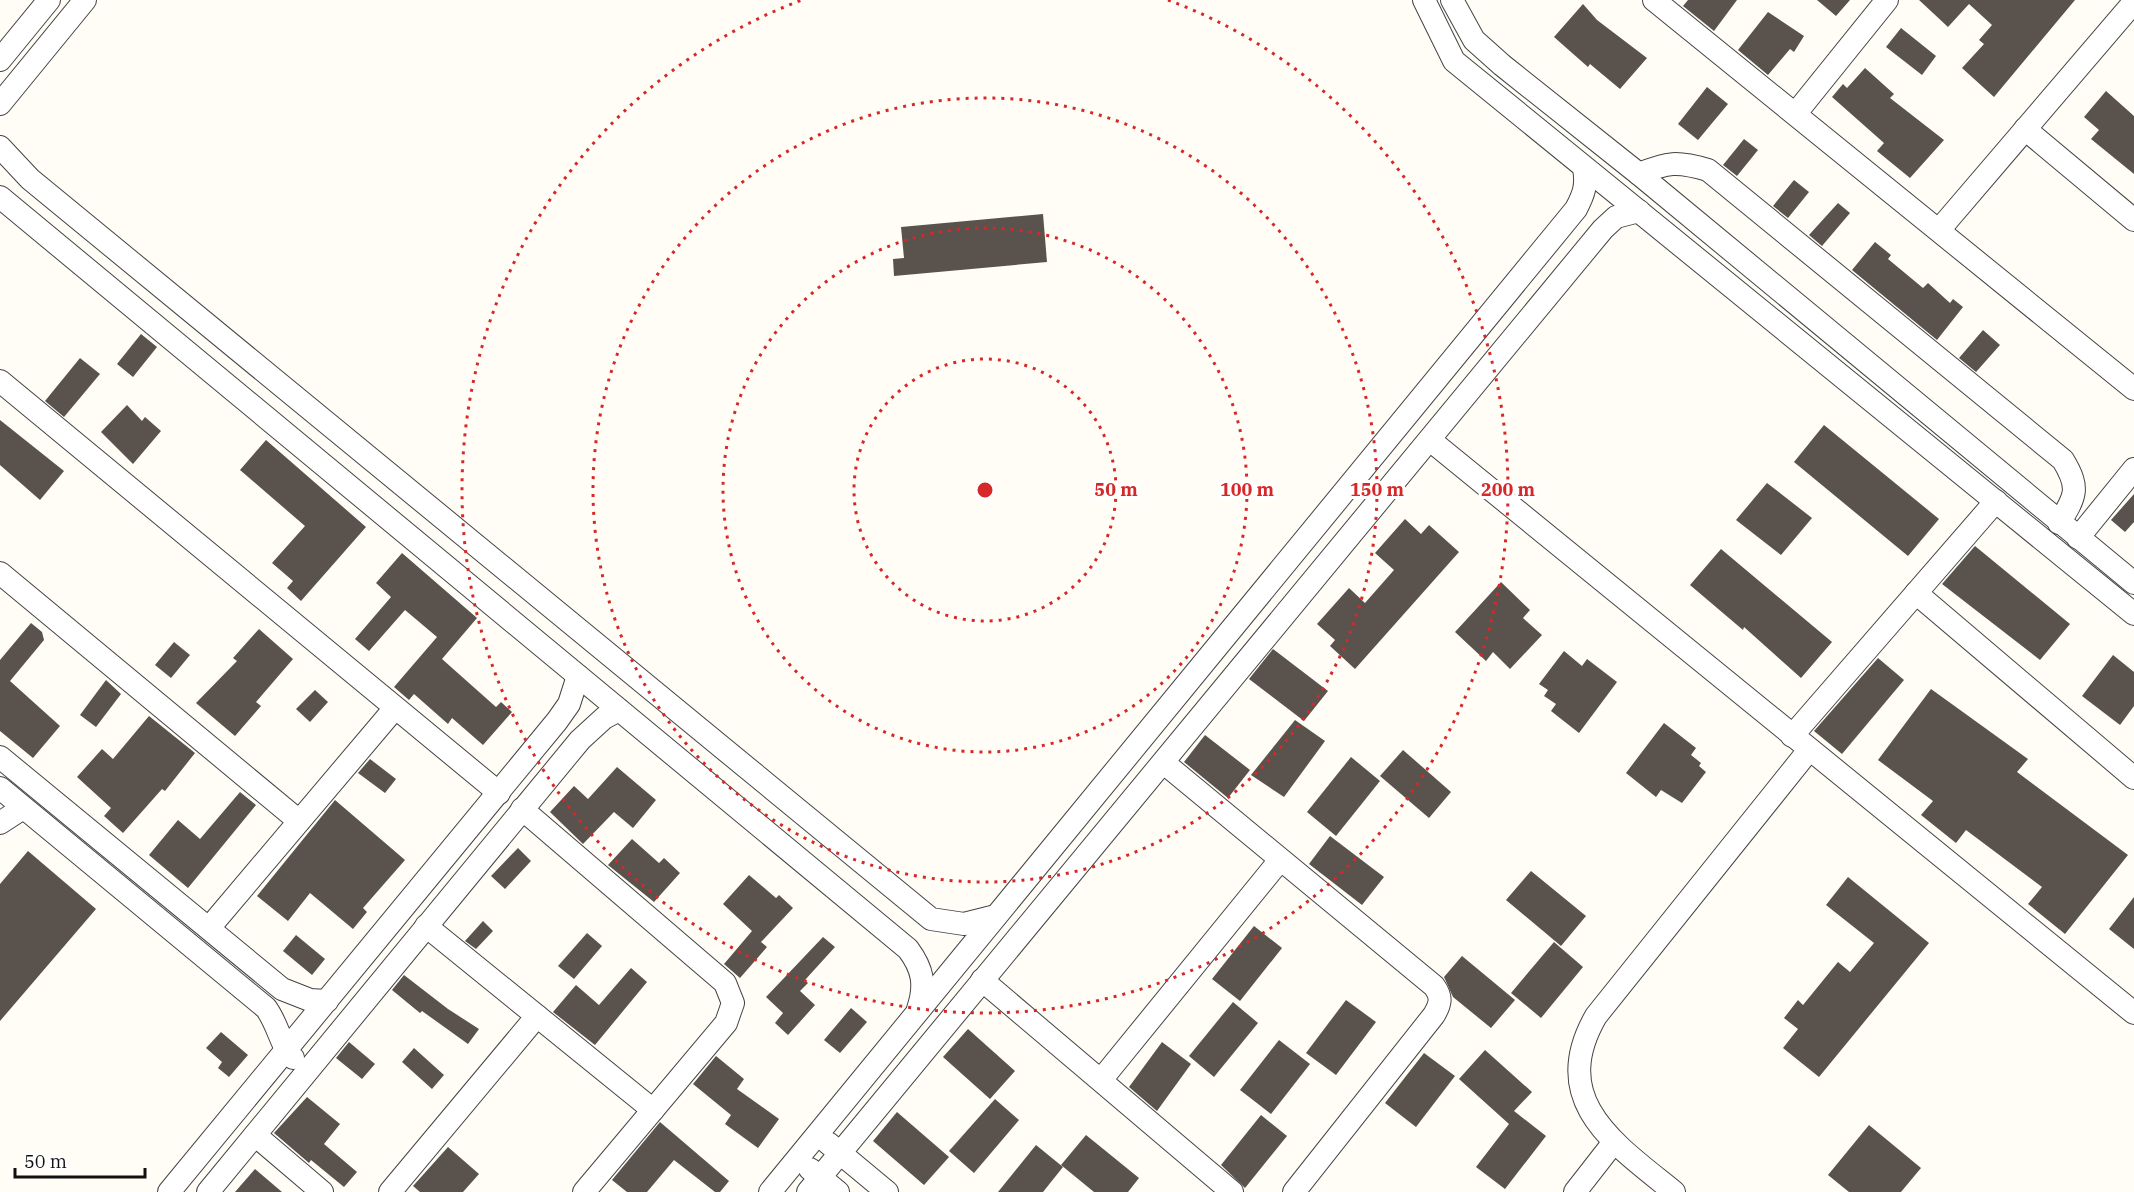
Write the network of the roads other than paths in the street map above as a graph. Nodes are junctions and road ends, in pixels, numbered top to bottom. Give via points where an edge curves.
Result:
1 (49, 0) edge
2 (85, 0) edge
3 (1424, 0) edge
4 (1452, 0) edge
5 (1887, 0) edge
6 (2134, 2) edge
7 (1664, 3) edge
8 (0, 60) edge
9 (0, 104) edge
10 (1796, 113) junction
11 (2025, 129) junction
12 (0, 147) edge
13 (1584, 168) junction
14 (1639, 174) junction
15 (0, 197) edge
16 (1639, 211) junction
17 (2134, 220) edge
18 (1939, 230) junction
19 (0, 381) edge
20 (2134, 389) edge
21 (308, 407) junction
22 (285, 433) junction
23 (1954, 435) junction
24 (1430, 440) junction
25 (1938, 454) junction
26 (2134, 469) edge
27 (1996, 501) junction
28 (2059, 523) junction
29 (2078, 538) junction
30 (0, 573) edge
31 (2134, 583) edge
32 (1916, 593) junction
33 (2134, 614) edge
34 (578, 676) junction
35 (395, 708) junction
36 (619, 710) junction
37 (557, 721) junction
38 (580, 740) junction
39 (1801, 743) junction
40 (0, 757) edge
41 (1164, 763) junction
42 (2134, 778) edge
43 (0, 788) edge
44 (499, 793) junction
45 (23, 808) junction
46 (522, 809) junction
47 (809, 819) junction
48 (299, 821) junction
49 (0, 823) edge
50 (785, 848) junction
51 (1280, 860) junction
52 (996, 916) junction
53 (426, 926) junction
54 (209, 928) junction
55 (982, 980) junction
56 (282, 989) junction
57 (327, 1001) junction
58 (266, 1008) junction
59 (918, 1010) junction
60 (2134, 1013) edge
61 (537, 1016) junction
62 (286, 1051) junction
63 (308, 1070) junction
64 (1101, 1080) junction
65 (653, 1110) junction
66 (818, 1134) junction
67 (255, 1135) junction
68 (1614, 1143) junction
69 (840, 1153) junction
70 (798, 1158) junction
71 (814, 1185) edge
72 (169, 1192) edge
73 (208, 1192) edge
74 (322, 1192) edge
75 (390, 1192) edge
76 (584, 1192) edge
77 (770, 1192) edge
78 (838, 1192) edge
79 (887, 1192) edge
80 (1232, 1192) edge
81 (1294, 1192) edge
82 (1575, 1192) edge
83 (1674, 1192) edge

1 - 8 street
2 - 9 street
3 - 13 street via 1454,61
4 - 14 street via 1474,40
5 - 10 street
6 - 11 street
7 - 10 street
10 - 18 street
11 - 17 street
11 - 18 street
12 - 21 street via 30,179
13 - 16 street
13 - 52 street via 1585,193 1576,209
14 - 23 street
14 - 28 street via 1665,164 1687,164 1708,170 2063,460 2074,477 2075,497
15 - 22 street
16 - 24 street via 1616,217 1603,229
16 - 25 street
18 - 20 street
19 - 35 street
21 - 22 street
21 - 47 street
22 - 34 street
23 - 25 street
23 - 28 street
24 - 39 street
24 - 41 street
25 - 27 street
26 - 29 street
27 - 32 street
27 - 33 street
28 - 29 street
29 - 31 street
30 - 48 street
32 - 39 street
32 - 42 street
34 - 36 street
34 - 37 street via 569,704
35 - 44 street
35 - 48 street
36 - 38 street via 597,723
36 - 50 street
37 - 38 street
37 - 44 street
38 - 46 street
39 - 60 street
39 - 68 street via 1589,1028 1580,1069 1584,1096 1595,1122
40 - 54 street
41 - 51 street
41 - 55 street
43 - 45 street
44 - 57 street
45 - 49 street
45 - 58 street
46 - 53 street
46 - 65 street via 731,992 733,1003 726,1023
47 - 50 street
47 - 52 street via 931,920 964,924
48 - 54 street
50 - 59 street via 918,962 923,978
51 - 64 street
51 - 81 street via 1434,986 1440,995 1440,1005 1434,1014
52 - 59 street
53 - 61 street
53 - 63 street
54 - 56 street
55 - 64 street
55 - 69 street
56 - 57 street via 310,1000
56 - 58 street
57 - 62 street
58 - 62 street via 276,1021
59 - 66 street
61 - 65 street
61 - 75 street
62 - 63 street
62 - 72 street
63 - 67 street
64 - 80 street
65 - 76 street
66 - 69 street
66 - 70 street
67 - 73 street
67 - 74 street
68 - 82 street
68 - 83 street
69 - 71 street
69 - 79 street
70 - 71 street
70 - 77 street
71 - 78 street

